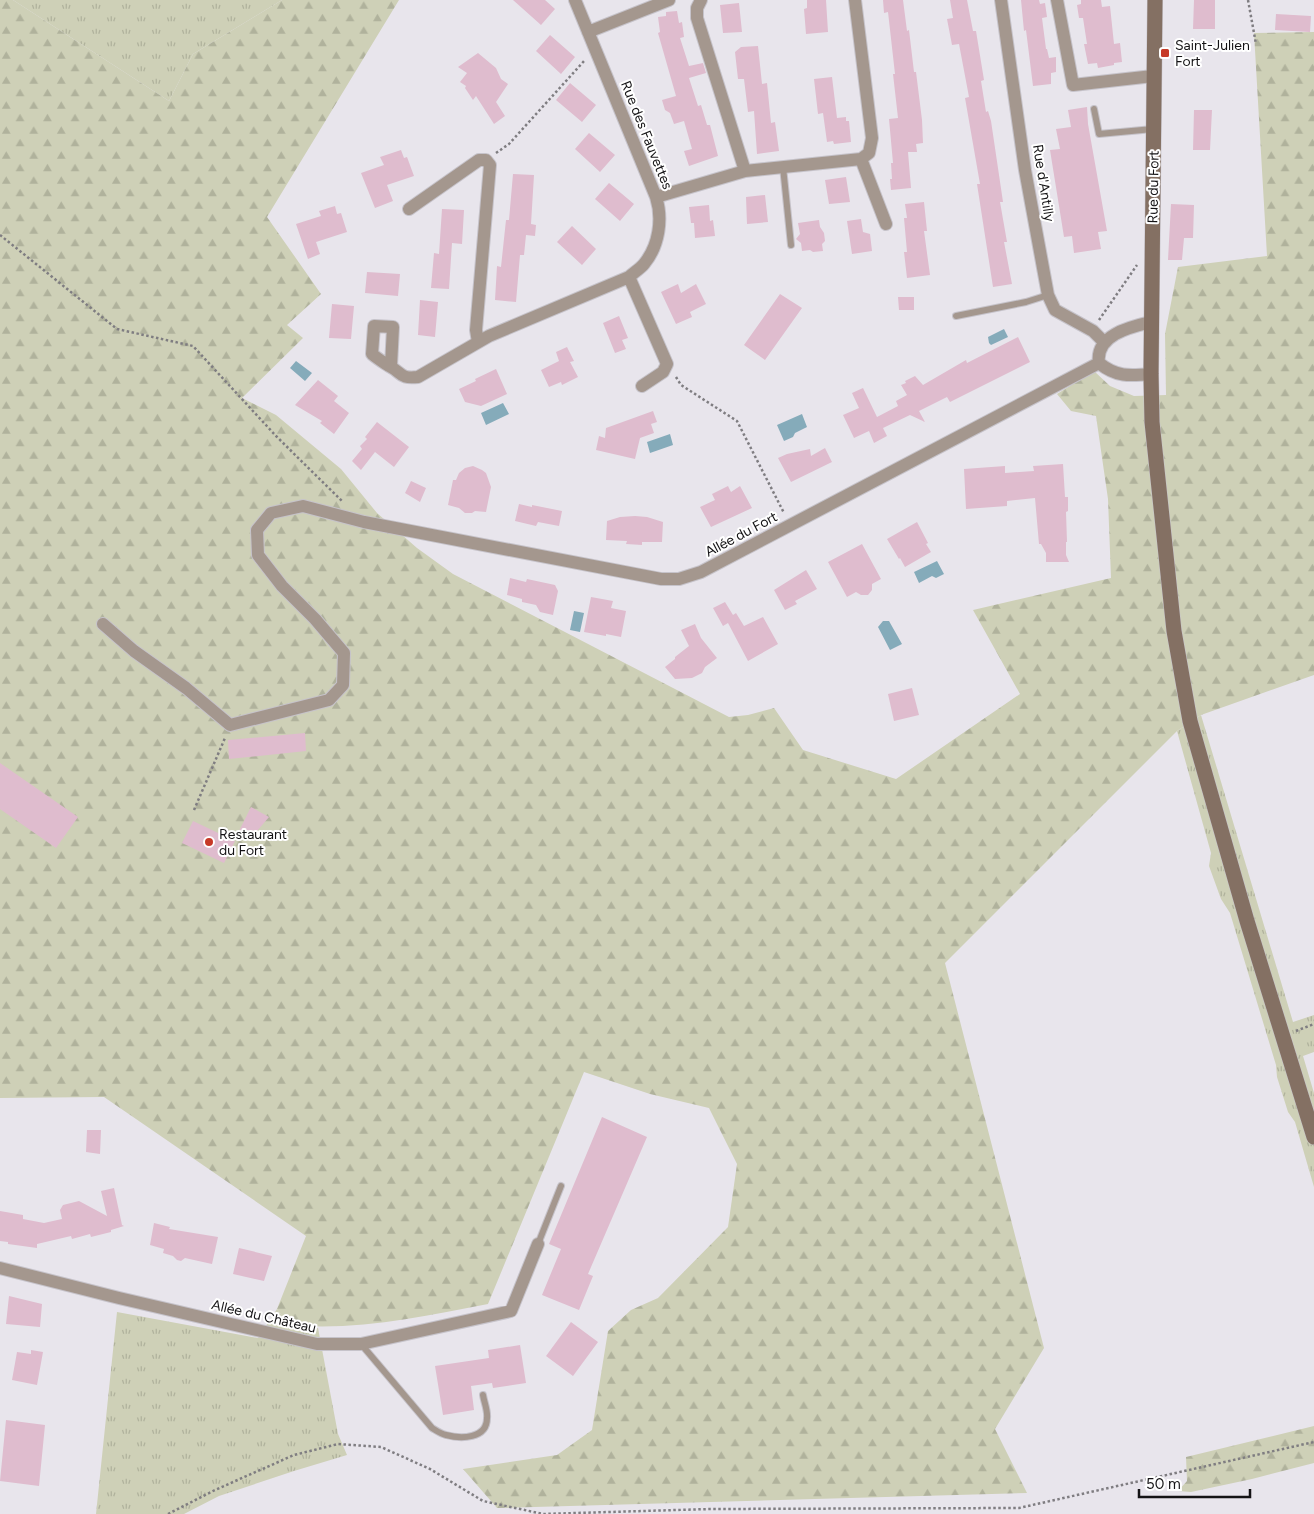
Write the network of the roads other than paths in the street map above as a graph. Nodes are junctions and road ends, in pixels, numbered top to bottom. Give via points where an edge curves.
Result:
1 (575, 0) edge
2 (669, 0) edge
3 (701, 0) edge
4 (855, 0) edge
5 (1001, 0) edge
6 (1057, 0) edge
7 (1155, 0) edge
8 (588, 32) junction
9 (1154, 76) junction
10 (1094, 109) dead end
11 (1153, 129) junction
12 (861, 159) junction
13 (783, 167) junction
14 (746, 171) junction
15 (656, 197) junction
16 (409, 210) dead end
17 (886, 224) dead end
18 (791, 245) dead end
19 (629, 277) junction
20 (1048, 295) junction
21 (956, 316) dead end
22 (1151, 322) junction
23 (478, 342) junction
24 (1104, 342) junction
25 (1098, 363) junction
26 (391, 366) dead end
27 (1151, 374) junction
28 (642, 386) dead end
29 (103, 624) dead end
30 (1314, 1137) edge
31 (562, 1186) dead end
32 (538, 1244) joint
33 (0, 1268) edge
34 (361, 1344) junction
35 (483, 1395) dead end

1 - 8 street, Rue des Fauvettes
2 - 8 street
3 - 14 street via 697,18
4 - 12 street via 872,138 869,153
5 - 20 street, Rue d'Antilly via 1025,170
6 - 9 street via 1073,85
7 - 9 main road, Rue du Fort
8 - 15 street, Rue des Fauvettes
9 - 11 main road, Rue du Fort
10 - 11 lane via 1098,134
11 - 22 main road, Rue du Fort
12 - 13 street
12 - 17 street
13 - 14 street
13 - 18 lane
14 - 15 street
15 - 19 street, Rue des Fauvettes via 660,224 655,244 644,264
16 - 23 street via 479,160 490,164 476,330
19 - 23 street, Rue des Fauvettes
19 - 28 street via 667,364 663,372
20 - 21 lane
20 - 24 street, Rue d'Antilly via 1055,310 1093,331
22 - 24 street via 1118,333
22 - 27 main road, Rue du Fort
23 - 26 street, Rue des Fauvettes via 418,377 407,378
24 - 25 street
25 - 27 street via 1110,372 1130,376
25 - 29 street, Allée du Fort via 701,572 679,579 661,579 364,522 303,506 271,513 256,530 258,555 344,653 342,685 329,700 230,725
27 - 30 main road, Rue du Fort via 1152,422 1174,631 1190,721
31 - 32 lane
32 - 34 street, Allée du Château via 511,1311
33 - 34 street, Allée du Château via 317,1344
34 - 35 lane via 432,1428 445,1435 472,1436 480,1433 488,1419

